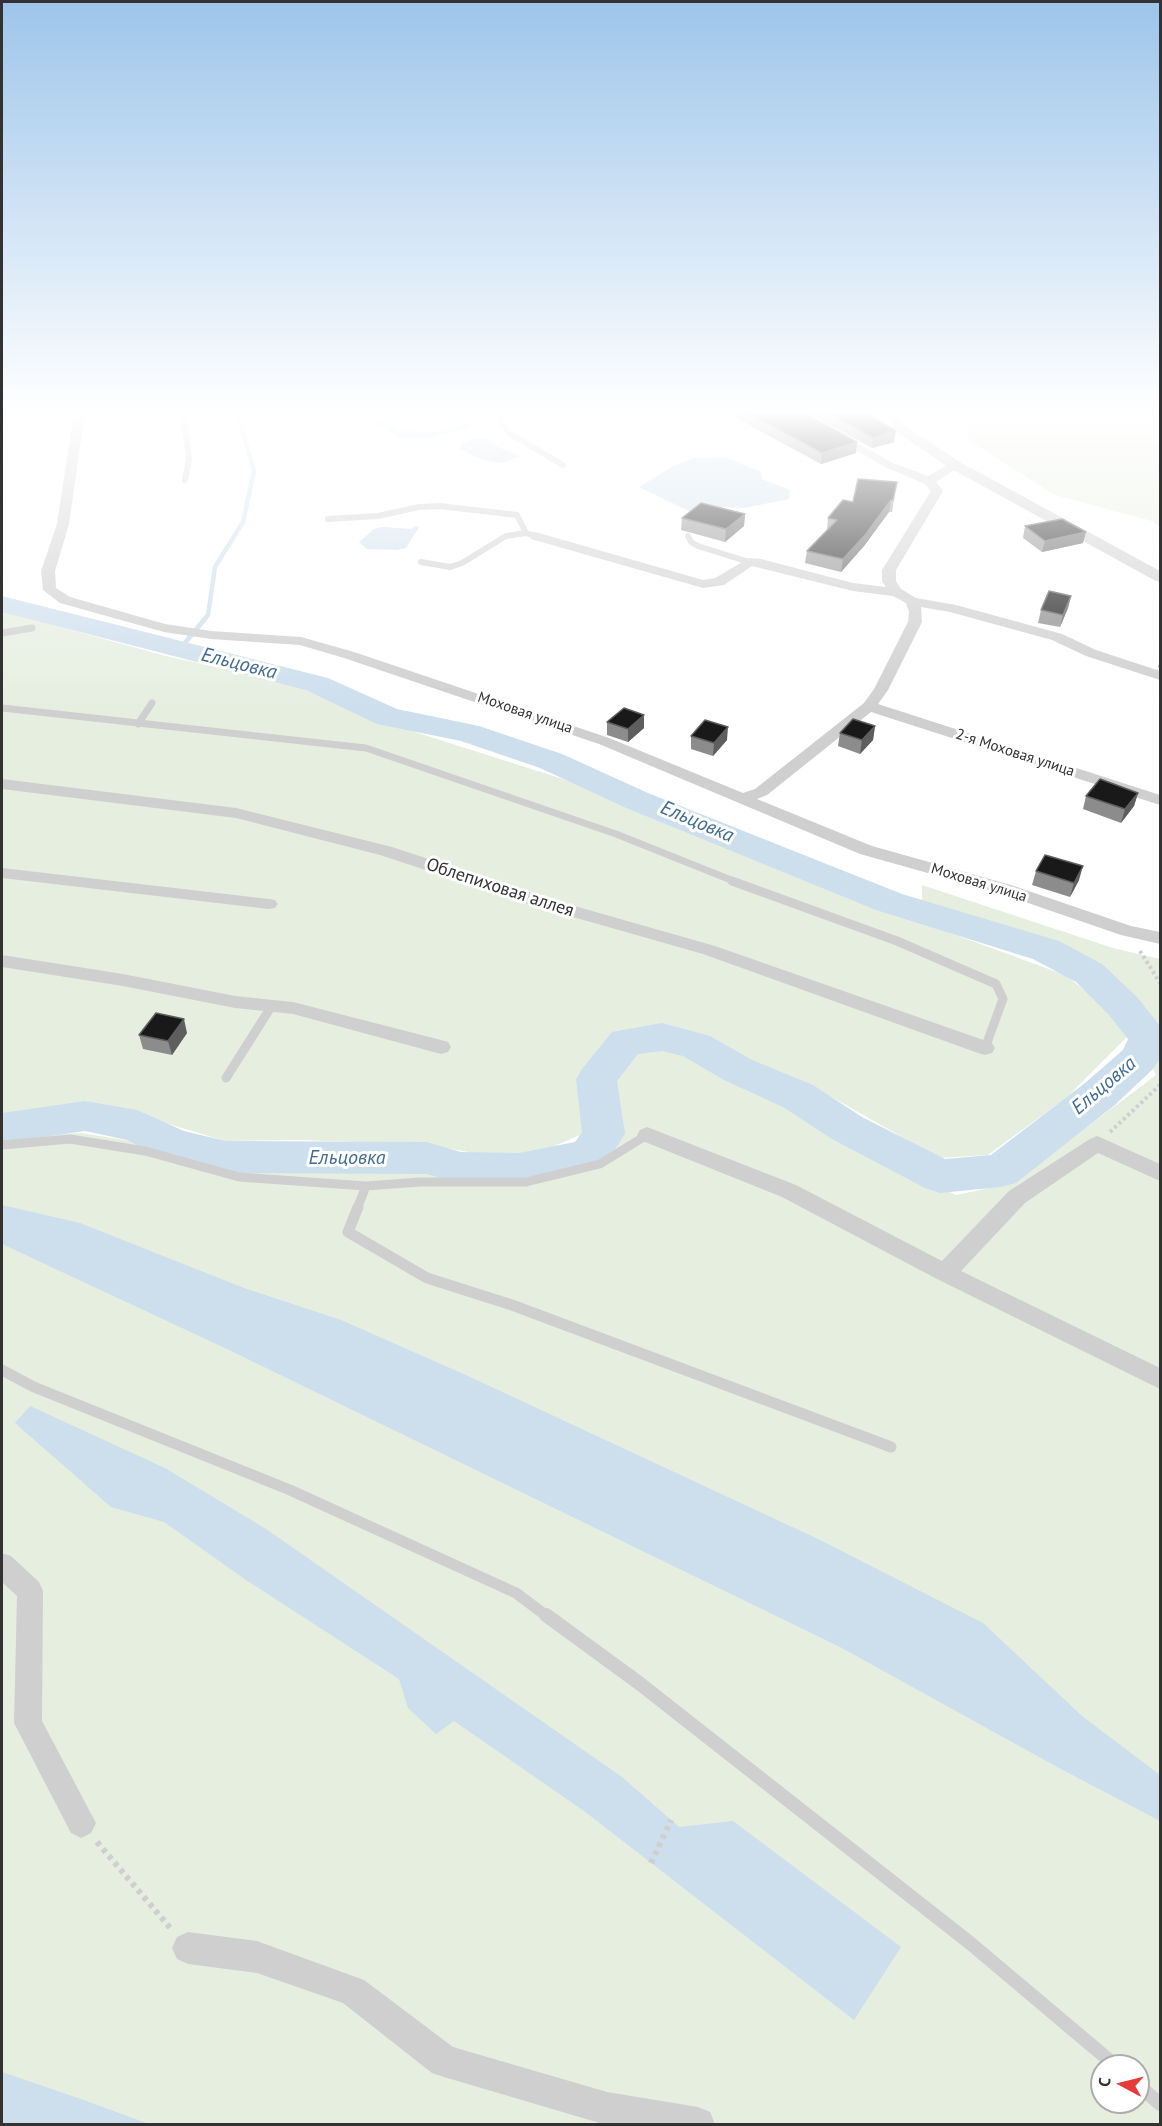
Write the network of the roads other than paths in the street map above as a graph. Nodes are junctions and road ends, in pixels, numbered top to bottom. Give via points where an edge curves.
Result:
1 (65, 511) edge
2 (400, 511) edge
3 (490, 511) edge
4 (925, 511) edge
5 (1040, 511) edge
6 (328, 519) dead end
7 (530, 535) junction
8 (688, 536) dead end
9 (421, 562) dead end
10 (749, 562) junction
11 (1161, 577) edge
12 (896, 592) junction
13 (912, 601) junction
14 (32, 628) dead end
15 (2, 633) edge
16 (1161, 676) edge
17 (152, 703) dead end
18 (869, 706) junction
19 (2, 708) edge
20 (138, 724) junction
21 (2, 784) edge
22 (744, 798) junction
23 (1161, 800) edge
24 (2, 873) edge
25 (269, 904) dead end
26 (1161, 938) edge
27 (2, 961) edge
28 (271, 1007) junction
29 (441, 1047) dead end
30 (985, 1048) joint
31 (226, 1078) dead end
32 (647, 1135) joint
33 (2, 1145) edge
34 (1161, 1173) edge
35 (366, 1186) junction
36 (945, 1273) junction
37 (2, 1370) edge
38 (1161, 1379) edge
39 (891, 1447) dead end
40 (2, 1565) edge
41 (81, 1823) road end
42 (188, 1948) road end
43 (1102, 2054) edge
44 (698, 2124) edge

1 - 22 street, Моховая улица via 48,571 50,591 65,600 164,628 301,641 546,720
2 - 6 lane
3 - 7 lane via 517,514
4 - 12 street via 889,570
5 - 11 street
7 - 9 lane via 506,536 450,567
7 - 10 street via 703,584 719,582
8 - 10 lane via 698,546
10 - 12 street via 853,587
12 - 13 street
13 - 16 street via 1057,638
13 - 18 street via 915,622
14 - 15 lane
17 - 20 lane
18 - 22 street via 761,792
18 - 23 street, 2-я Моховая улица
19 - 20 lane
20 - 30 lane via 366,748 616,834 897,941 996,984 1004,999
21 - 30 street, Облепиховая аллея via 236,813 386,851 543,903 709,950
22 - 26 street, Моховая улица via 866,850
24 - 25 street
27 - 28 street
28 - 29 street via 293,1008
28 - 31 lane
32 - 35 lane via 600,1164 526,1182
32 - 36 street via 789,1191
33 - 35 lane via 70,1139 145,1151 238,1177
34 - 36 street via 1097,1144 1017,1197
35 - 39 lane via 348,1232 427,1278 512,1305
36 - 38 street
37 - 43 lane via 34,1387 290,1490 516,1593 639,1683 970,1942
40 - 41 street via 30,1591 28,1723
42 - 44 street via 257,1957 353,1991 444,2061 607,2109

